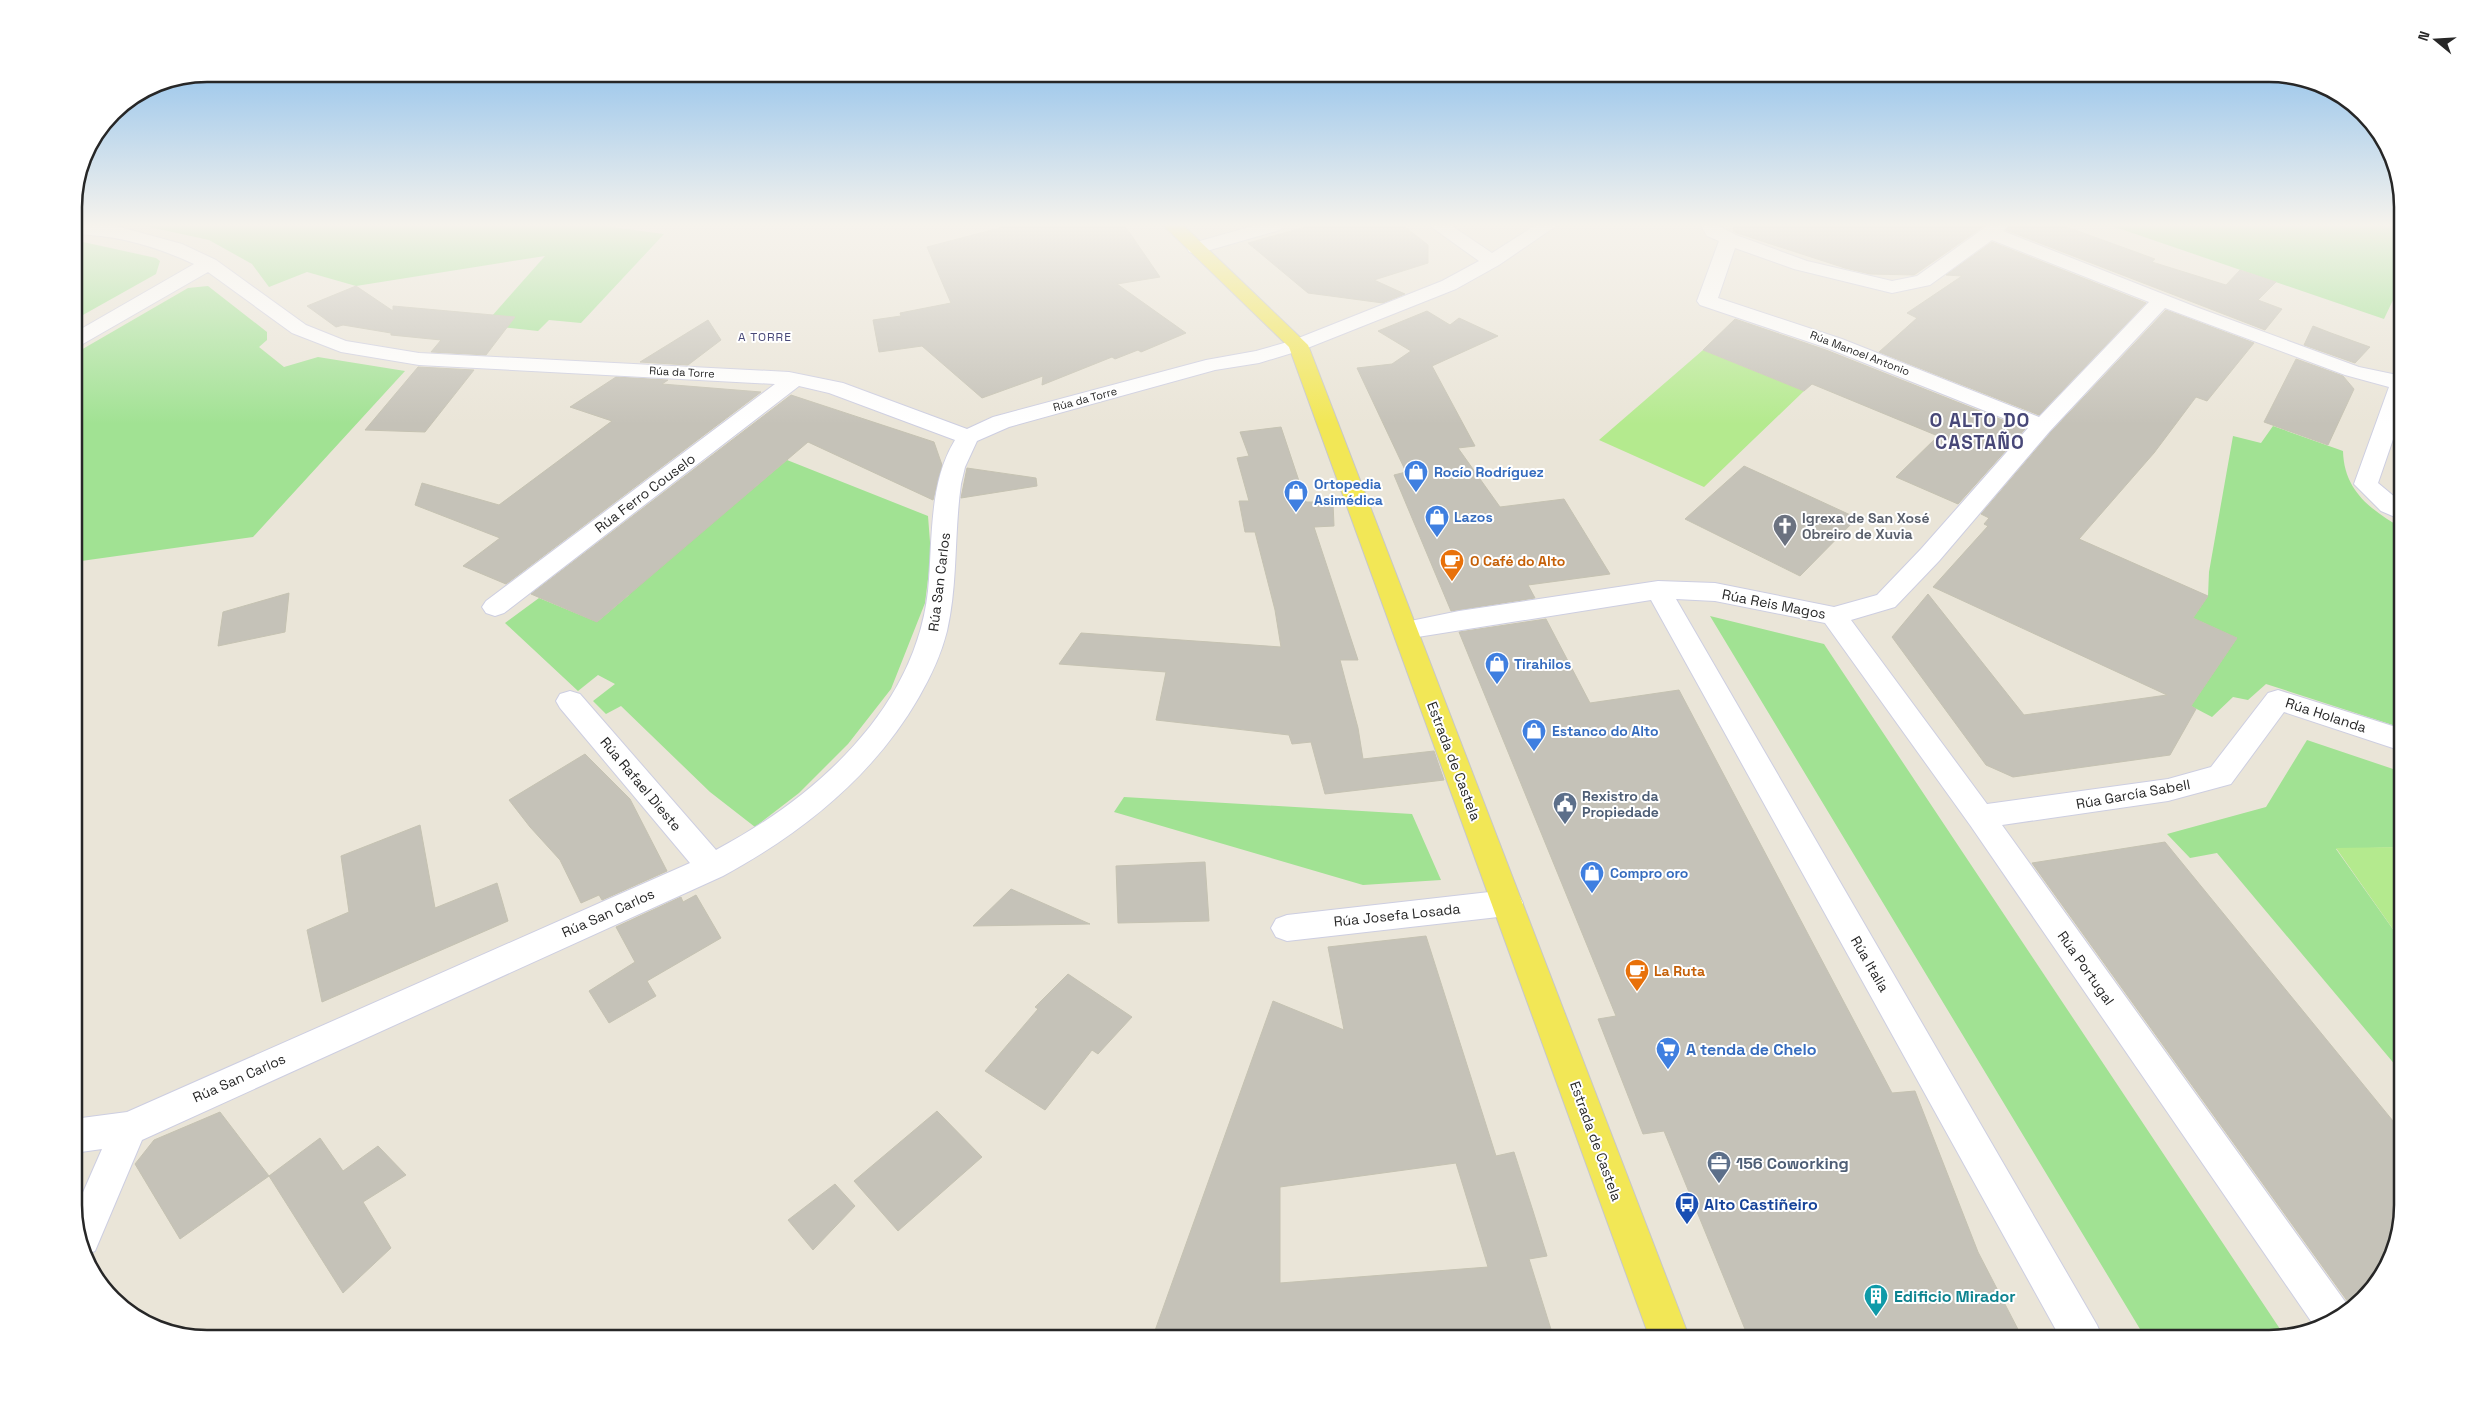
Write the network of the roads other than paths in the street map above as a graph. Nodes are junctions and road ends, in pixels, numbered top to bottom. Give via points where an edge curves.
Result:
1 (161, 292) edge
2 (248, 292) edge
3 (1242, 292) edge
4 (1434, 292) edge
5 (1710, 292) edge
6 (2140, 292) edge
7 (2161, 301) junction
8 (83, 337) edge
9 (1298, 345) junction
10 (795, 380) junction
11 (2393, 381) edge
12 (2393, 408) edge
13 (2042, 426) junction
14 (968, 437) junction
15 (2393, 507) edge
16 (1658, 590) junction
17 (495, 607) dead end
18 (1834, 616) junction
19 (1406, 630) junction
20 (2278, 700) joint
21 (570, 701) dead end
22 (2394, 737) edge
23 (1980, 817) junction
24 (712, 868) junction
25 (1507, 903) junction
26 (1287, 928) dead end
27 (129, 1128) junction
28 (83, 1135) edge
29 (85, 1231) edge
30 (2330, 1315) edge
31 (1667, 1330) edge
32 (2078, 1330) edge

1 - 8 street
2 - 10 street, Rúa da Torre via 299,329 341,346 419,360 771,376
3 - 9 main road, Estrada de Castela
4 - 9 street, Rúa da Torre
5 - 13 street, Rúa Manoel Antonio via 1707,301 1852,349
6 - 7 street
7 - 11 street via 2352,371
7 - 13 street, Rúa Reis Magos
9 - 14 street, Rúa da Torre via 1259,358 1213,364 1001,422
9 - 19 main road, Estrada de Castela
10 - 14 street, Rúa da Torre via 835,388
10 - 17 street, Rúa Ferro Couselo
12 - 15 street via 2366,484
13 - 18 street, Rúa Reis Magos via 1886,602
14 - 24 street, Rúa San Carlos via 956,457 950,488 935,628 928,652 904,698 860,755 801,812
16 - 18 street, Rúa Reis Magos via 1714,592
16 - 19 street, Rúa Reis Magos
16 - 32 street, Rúa Italia
18 - 23 street, Rúa Portugal
19 - 25 main road, Estrada de Castela
20 - 22 street, Rúa Holanda
20 - 23 street, Rúa García Sabell via 2221,776 2168,790
21 - 24 street, Rúa Rafael Dieste
23 - 30 street, Rúa Portugal
24 - 27 street, Rúa San Carlos
25 - 26 street, Rúa Josefa Losada
25 - 31 main road, Estrada de Castela
27 - 28 street, Rúa San Carlos
27 - 29 street

